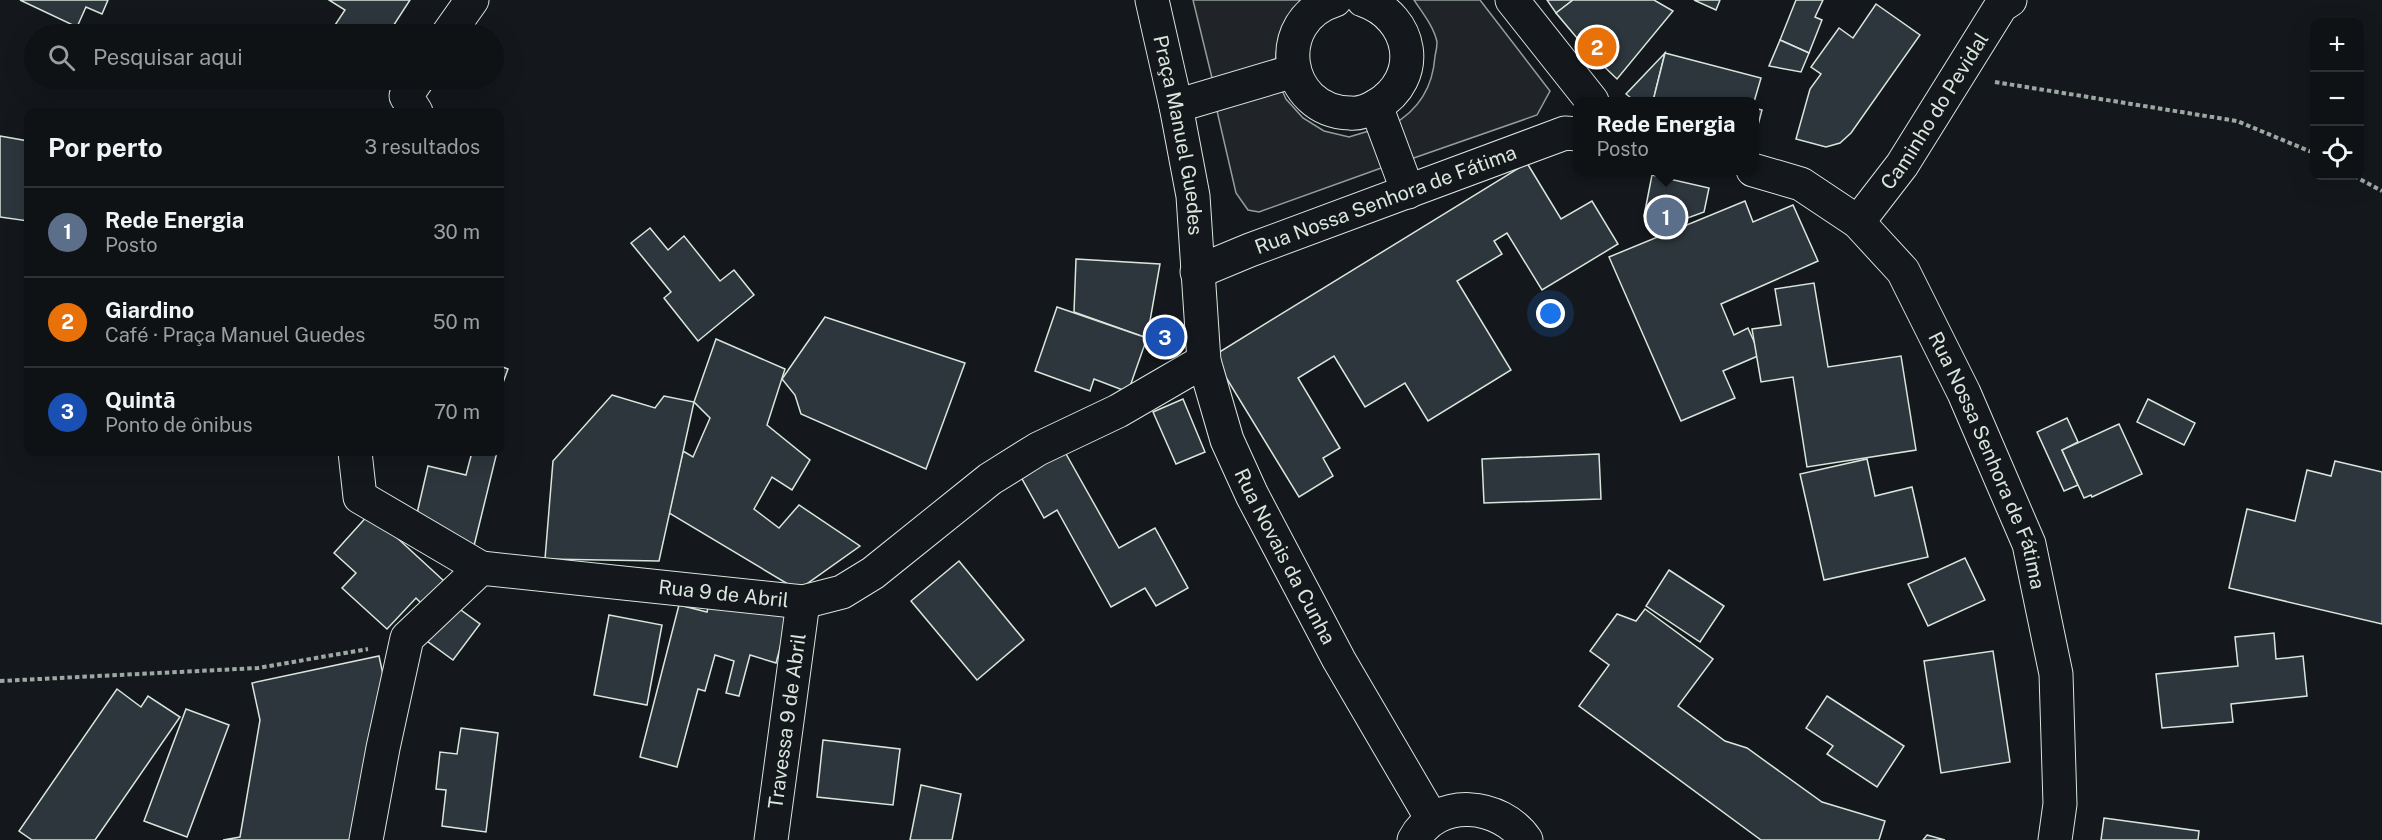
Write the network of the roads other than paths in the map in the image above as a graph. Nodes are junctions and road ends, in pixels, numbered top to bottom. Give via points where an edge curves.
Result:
1 (472, 0) edge
2 (1152, 0) edge
3 (1332, 0) edge
4 (1363, 0) edge
5 (1512, 0) edge
6 (2000, 2) edge
7 (455, 24) edge
8 (1294, 71) junction
9 (410, 90) edge
10 (1588, 97) edge
11 (1176, 106) junction
12 (1376, 106) junction
13 (414, 108) edge
14 (1573, 134) edge
15 (1759, 173) edge
16 (1408, 192) junction
17 (1858, 222) junction
18 (1197, 272) junction
19 (1204, 361) junction
20 (355, 456) edge
21 (481, 568) junction
22 (803, 602) junction
23 (1423, 830) edge
24 (366, 840) edge
25 (771, 840) edge
26 (1526, 840) edge
27 (2055, 840) edge

1 - 7 street
2 - 11 street, Praça Manuel Guedes
3 - 8 street via 1307,17 1296,33
4 - 12 street via 1392,16 1407,50 1406,69 1399,86
5 - 10 street
6 - 17 street, Caminho do Pevidal via 1902,165
8 - 11 street
8 - 12 street via 1316,102 1334,111 1352,114
9 - 13 street via 406,96
11 - 18 street, Praça Manuel Guedes via 1193,196
12 - 16 street
14 - 16 street, Rua Nossa Senhora de Fátima via 1565,133
15 - 17 street, Rua Nossa Senhora de Fátima via 1801,184
16 - 18 street, Rua Nossa Senhora de Fátima
17 - 27 street, Rua Nossa Senhora de Fátima via 1903,272 1964,393 2029,544 2056,674 2060,804
18 - 19 street, Rua Novais da Cunha
19 - 22 street, Rua 9 de Abril via 1118,411 1038,449 990,479 873,573 842,592
19 - 23 street, Rua Novais da Cunha via 1227,440 1252,495
20 - 21 street via 360,497
21 - 22 street, Rua 9 de Abril
21 - 24 street via 407,638
22 - 25 street, Travessa 9 de Abril
23 - 26 street via 1455,811 1479,809 1501,816 1520,830

